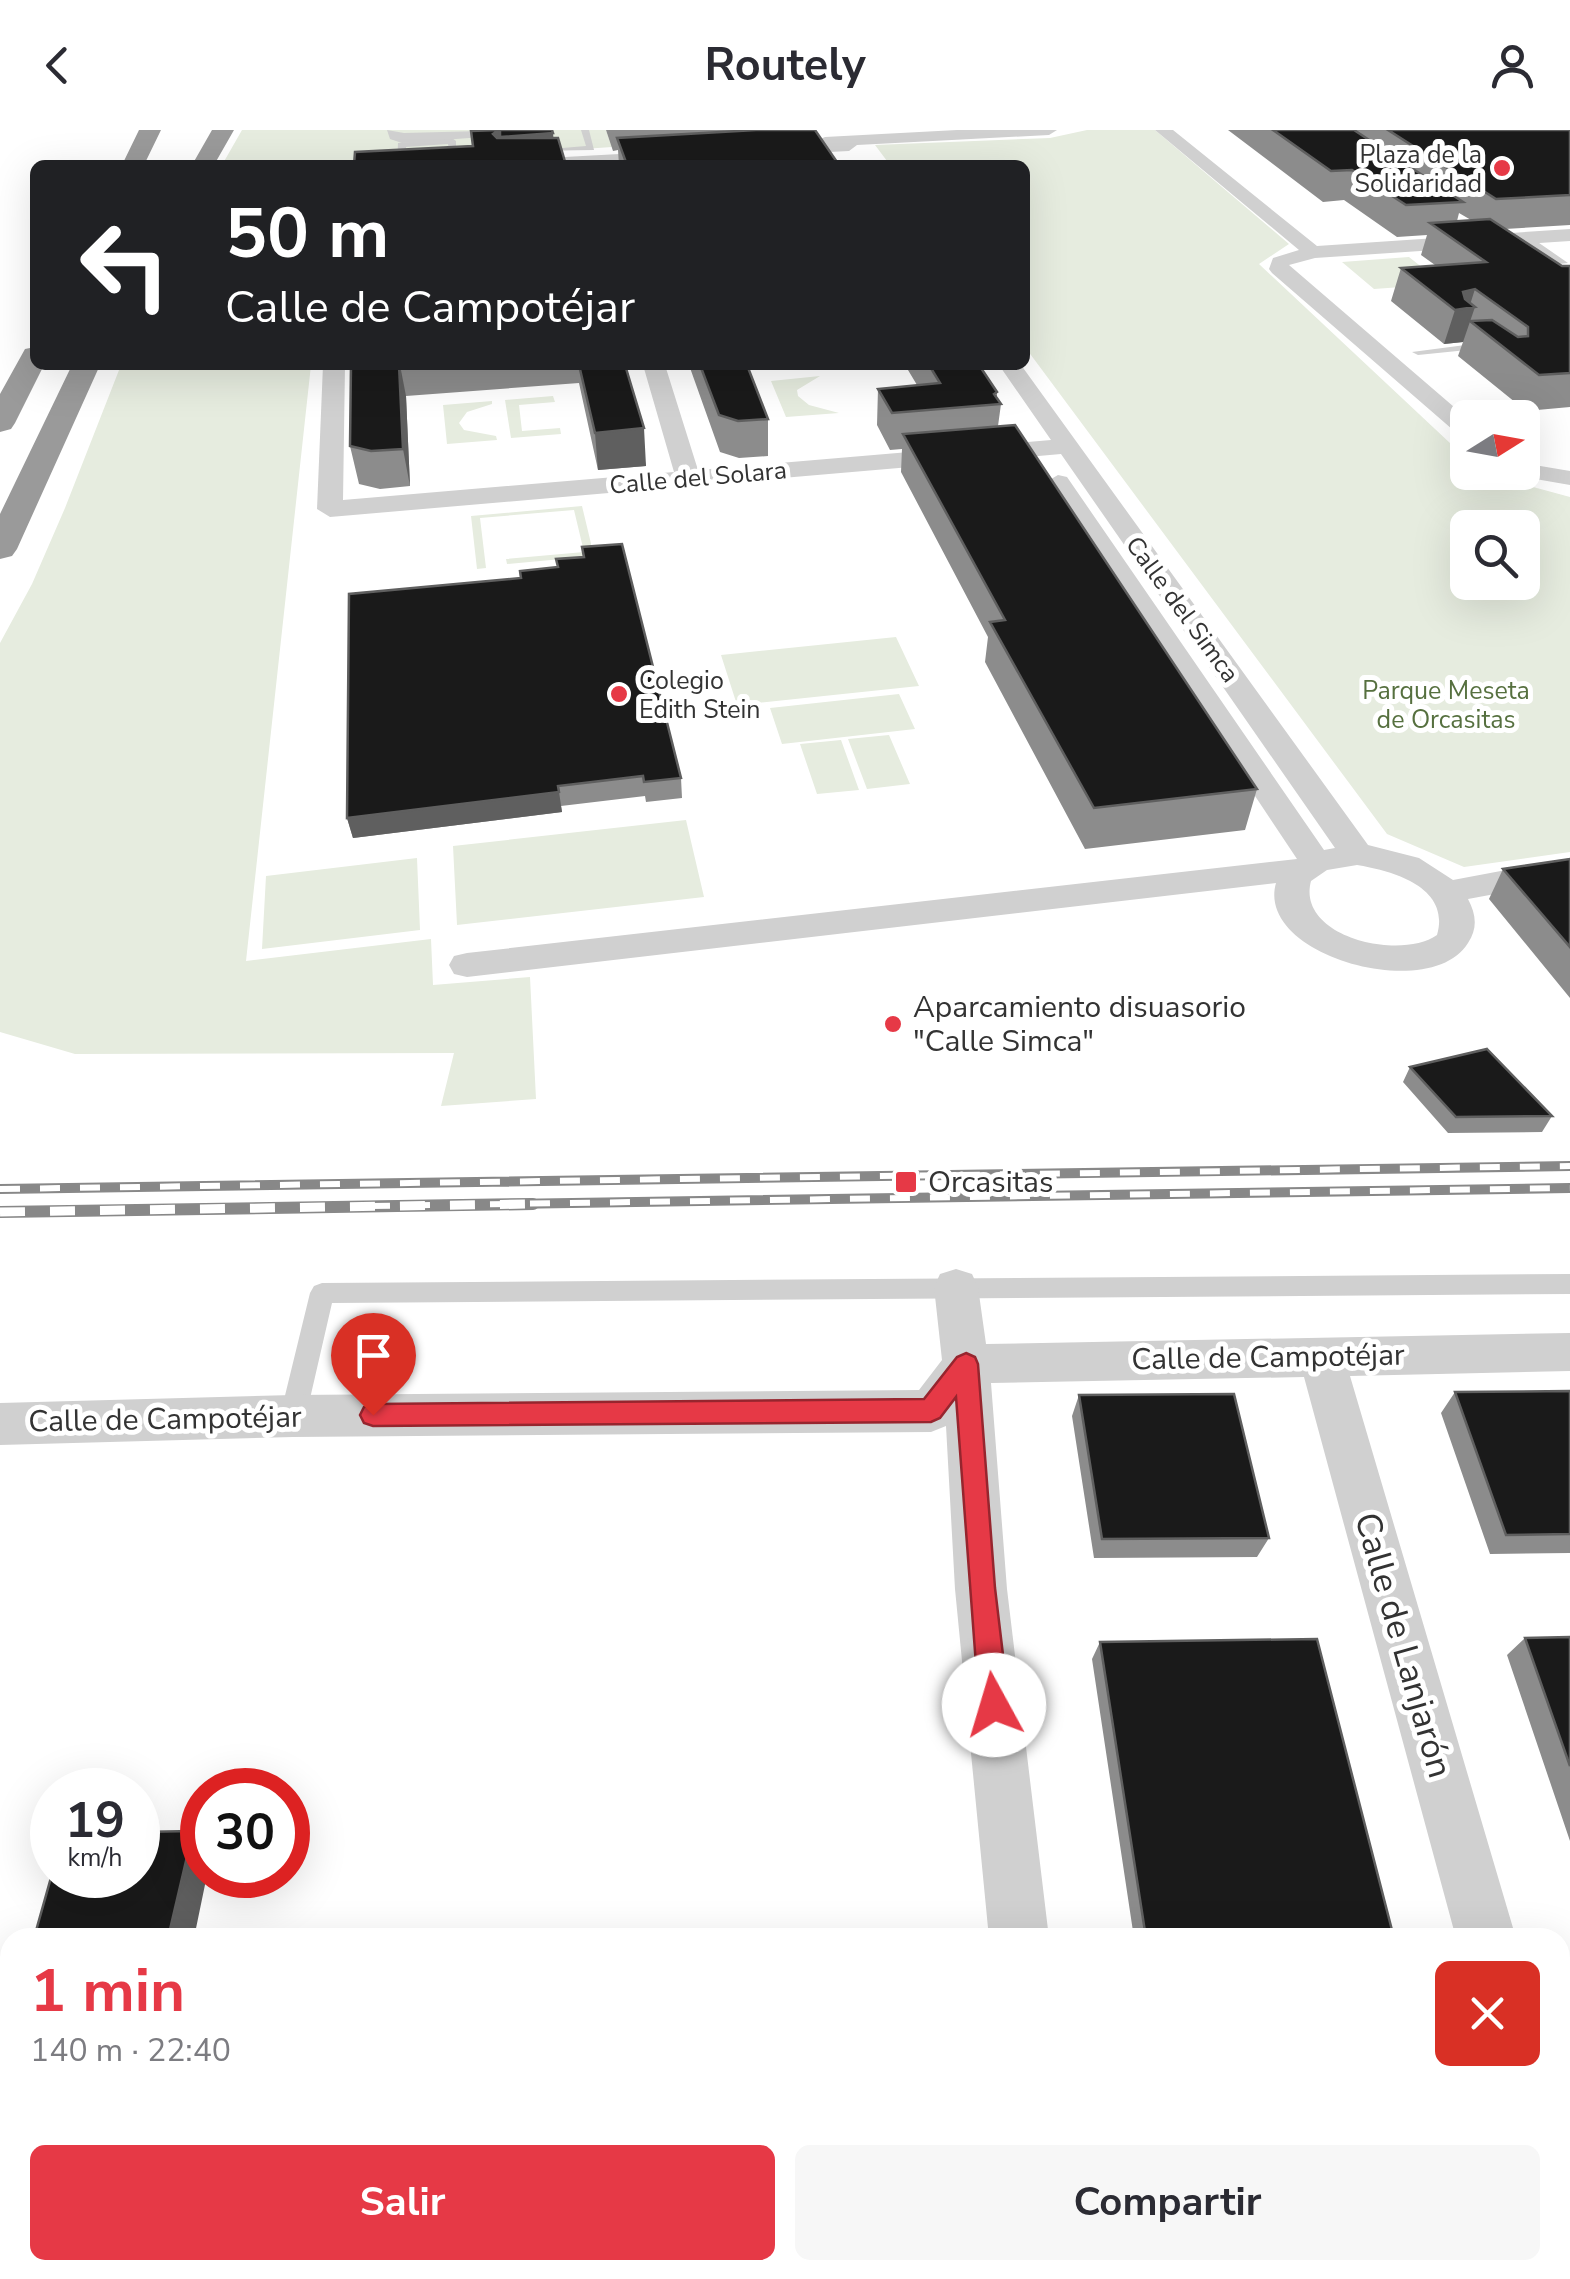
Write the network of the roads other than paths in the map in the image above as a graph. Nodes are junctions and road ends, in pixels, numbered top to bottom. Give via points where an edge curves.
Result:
1 (150, 130) edge
2 (223, 130) edge
3 (396, 130) edge
4 (511, 130) edge
5 (585, 130) edge
6 (1049, 130) edge
7 (1163, 130) edge
8 (474, 132) edge
9 (432, 133) edge
10 (838, 145) edge
11 (752, 152) edge
12 (465, 155) edge
13 (692, 155) edge
14 (436, 156) edge
15 (453, 156) junction
16 (419, 158) edge
17 (514, 158) edge
18 (135, 160) edge
19 (207, 160) edge
20 (402, 160) edge
21 (410, 160) edge
22 (544, 160) edge
23 (628, 160) edge
24 (1448, 218) edge
25 (1570, 235) edge
26 (1525, 238) junction
27 (1483, 242) junction
28 (1313, 252) junction
29 (1566, 263) edge
30 (1522, 266) edge
31 (1472, 337) edge
32 (1483, 346) junction
33 (1418, 352) dead end
34 (1496, 356) edge
35 (30, 365) edge
36 (84, 370) edge
37 (339, 370) edge
38 (656, 370) edge
39 (984, 370) edge
40 (1012, 370) edge
41 (1450, 416) edge
42 (0, 424) edge
43 (1051, 448) junction
44 (1540, 473) edge
45 (688, 478) junction
46 (1570, 478) edge
47 (0, 549) edge
48 (1357, 854) junction
49 (1309, 865) junction
50 (1570, 868) edge
51 (1447, 892) junction
52 (467, 965) dead end
53 (1570, 1284) edge
54 (956, 1287) junction
55 (1570, 1352) edge
56 (1319, 1354) junction
57 (966, 1364) junction
58 (294, 1416) junction
59 (0, 1424) edge
60 (1018, 1928) edge
61 (1483, 1928) edge

1 - 18 highway
2 - 19 highway
3 - 9 street via 398,138
4 - 8 street
5 - 17 lane via 590,148
6 - 10 street
7 - 28 street
8 - 9 street
10 - 11 street
12 - 15 lane
13 - 23 street
14 - 15 lane
15 - 20 lane via 452,142 401,144
16 - 21 lane
17 - 22 street
24 - 27 street
25 - 26 street
26 - 27 street
26 - 29 lane
27 - 28 street
28 - 41 street via 1280,262 1278,269
29 - 30 lane
31 - 32 lane
32 - 33 lane
32 - 34 lane
35 - 42 highway
36 - 47 highway
37 - 45 street, Calle del Solara via 330,509
38 - 45 street
39 - 43 street, Calle del Simca
40 - 43 street, Calle del Simca
43 - 45 street, Calle del Solara
43 - 48 street, Calle del Simca
43 - 49 street, Calle del Simca
44 - 46 street
48 - 49 street
48 - 51 street via 1423,873
49 - 51 street via 1293,880 1293,910 1330,944 1364,957 1400,961 1448,945 1458,930 1458,911
49 - 52 street
50 - 51 street
53 - 54 lane
54 - 57 street
54 - 58 lane via 322,1293
55 - 56 street, Calle de Campotéjar
56 - 57 street, Calle de Campotéjar
56 - 61 street, Calle de Lanjarón
57 - 58 street, Calle de Campotéjar via 931,1410
57 - 60 street via 981,1588
58 - 59 street, Calle de Campotéjar

